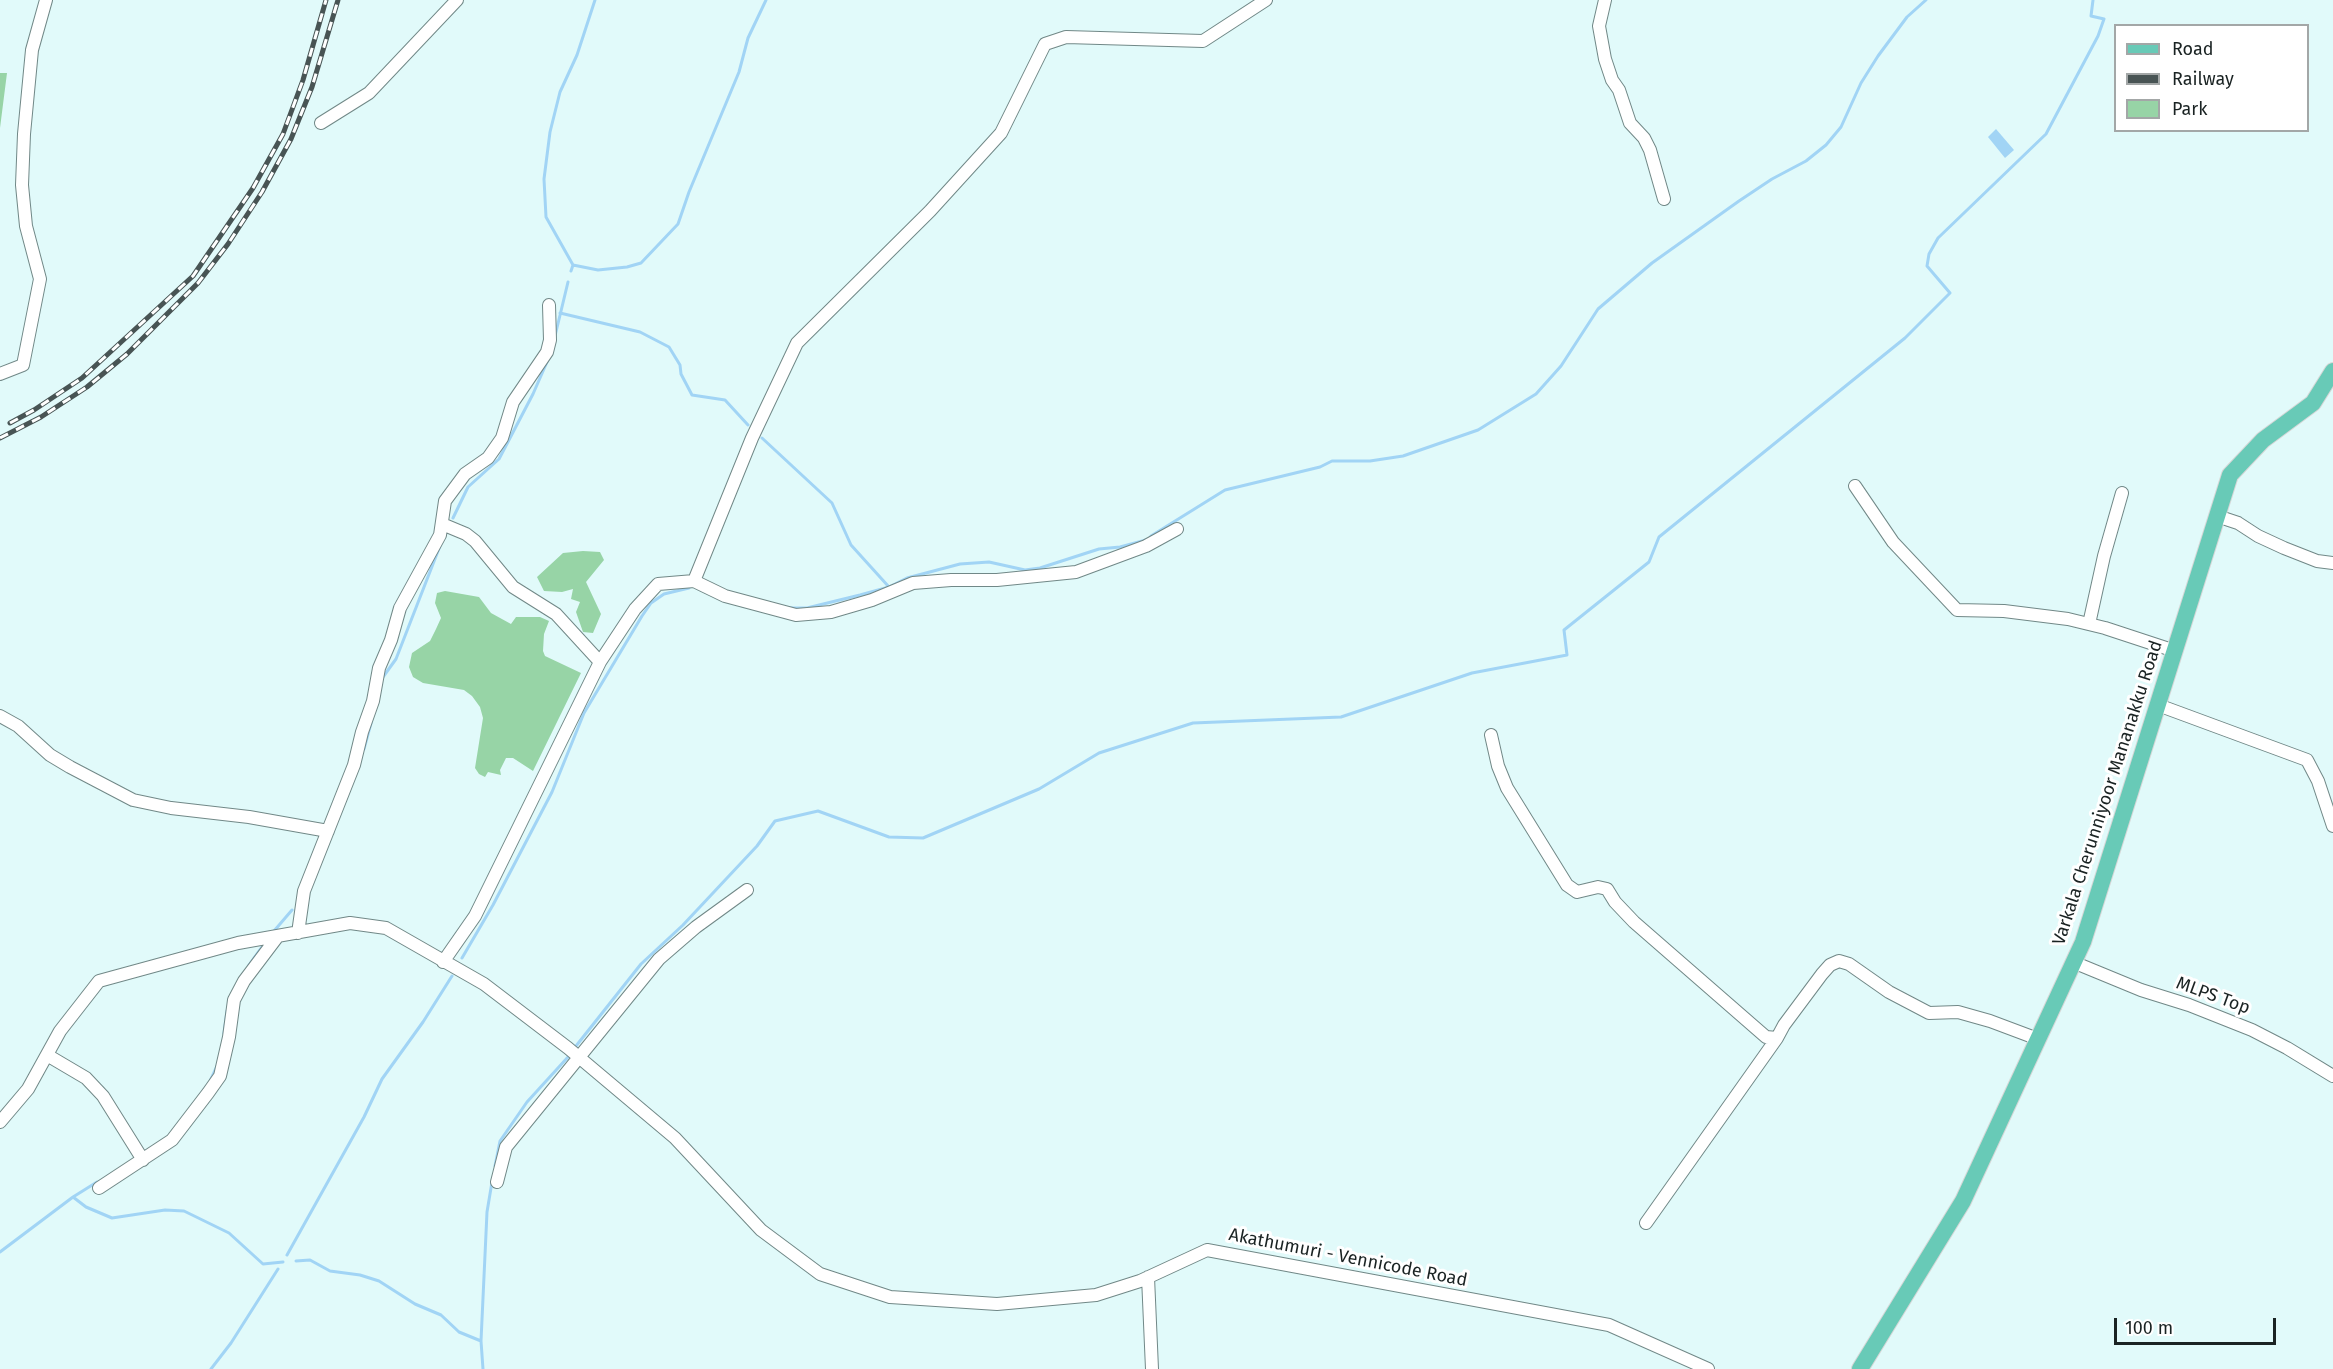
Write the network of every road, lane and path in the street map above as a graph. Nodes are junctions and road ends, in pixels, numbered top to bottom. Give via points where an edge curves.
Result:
1 (46, 0) edge
2 (457, 0) edge
3 (1266, 0) edge
4 (1605, 0) edge
5 (321, 123) dead end
6 (1664, 199) dead end
7 (549, 306) dead end
8 (2333, 371) edge
9 (0, 374) edge
10 (2333, 394) edge
11 (2313, 403) junction
12 (1855, 486) dead end
13 (2122, 493) dead end
14 (2217, 516) junction
15 (442, 524) junction
16 (1177, 529) dead end
17 (2333, 563) edge
18 (694, 581) junction
19 (2089, 624) junction
20 (2175, 651) junction
21 (600, 662) junction
22 (2158, 705) junction
23 (0, 716) edge
24 (1491, 735) dead end
25 (2333, 826) edge
26 (328, 831) junction
27 (747, 890) dead end
28 (298, 933) junction
29 (278, 936) junction
30 (443, 962) junction
31 (2073, 962) junction
32 (1777, 1038) junction
33 (2038, 1039) junction
34 (47, 1054) junction
35 (580, 1058) junction
36 (2333, 1077) edge
37 (0, 1122) edge
38 (143, 1160) junction
39 (497, 1182) dead end
40 (99, 1188) dead end
41 (1646, 1223) dead end
42 (1148, 1277) junction
43 (1152, 1369) edge
44 (1708, 1369) edge
45 (1860, 1369) edge

1 - 9 street via 32,50 22,184 26,226 40,279 22,365
2 - 5 street via 369,93
3 - 18 street via 1203,41 1066,37 1046,44 1001,133 930,211 797,343 752,438
4 - 6 street via 1599,26 1605,59 1630,123 1650,150
7 - 15 street via 547,352 513,402 502,438 488,458 465,474 445,501
8 - 11 main road, Varkala Cherunniyoor Mananakku Road
10 - 11 main road
11 - 14 main road, Varkala Cherunniyoor Mananakku Road via 2263,440 2230,476
12 - 19 street via 1893,542 1958,610 2004,611
13 - 19 street
14 - 17 street via 2284,548
14 - 20 main road, Varkala Cherunniyoor Mananakku Road
15 - 21 street via 475,541 513,587 556,614
15 - 26 street via 440,535 400,608 392,640 379,668 354,765
16 - 18 street via 1146,546 1076,572 913,583 831,612 796,615 725,596
18 - 21 street via 658,584 635,609
19 - 20 street
20 - 22 main road, Varkala Cherunniyoor Mananakku Road
21 - 30 street via 475,916
22 - 25 street via 2307,760
22 - 31 main road, Varkala Cherunniyoor Mananakku Road via 2083,942
23 - 26 street via 70,767 133,800
24 - 32 street via 1507,788 1567,885 1577,892 1607,889 1634,922 1694,975 1766,1037
26 - 28 street via 304,891
27 - 35 street via 659,959
28 - 29 street, Akathumuri - Vennicode Road
28 - 30 street, Akathumuri - Vennicode Road via 350,923 386,928
29 - 34 street, Akathumuri - Vennicode Road via 99,981
29 - 38 street via 234,1000 220,1076 172,1140
30 - 35 street, Akathumuri - Vennicode Road via 484,984
31 - 33 main road, Varkala Cherunniyoor Mananakku Road
31 - 36 street, MLPS Top via 2253,1030
32 - 33 street via 1822,974 1839,962 1849,964 1929,1013 1958,1012
32 - 41 street
33 - 45 main road, Varkala Cherunniyoor Mananakku Road via 1963,1201
34 - 37 street, Akathumuri - Vennicode Road via 28,1089
34 - 38 street via 86,1078 103,1096
35 - 39 street via 506,1146
35 - 42 street, Akathumuri - Vennicode Road via 675,1138 761,1230 820,1274 890,1297 997,1304 1096,1295
38 - 40 street
42 - 43 street
42 - 44 street, Akathumuri - Vennicode Road via 1207,1250 1609,1325

